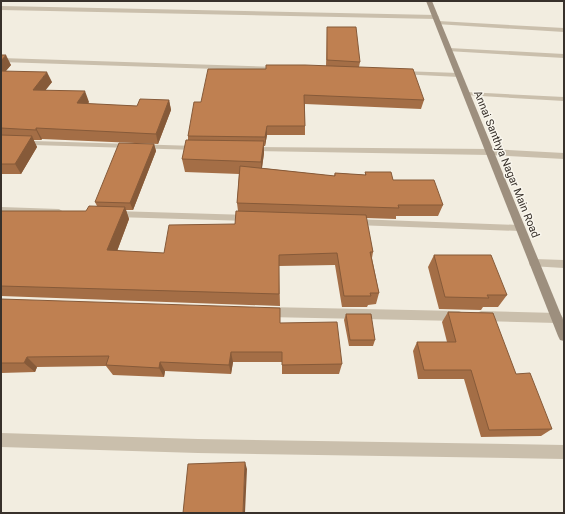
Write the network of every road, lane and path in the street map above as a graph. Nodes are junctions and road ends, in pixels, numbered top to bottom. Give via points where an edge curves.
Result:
1 (429, 1) edge
2 (1, 8) edge
3 (437, 20) junction
4 (564, 30) edge
5 (449, 50) junction
6 (564, 56) edge
7 (1, 60) edge
8 (284, 69) edge
9 (396, 73) edge
10 (459, 75) junction
11 (466, 94) junction
12 (564, 99) edge
13 (1, 142) edge
14 (202, 149) edge
15 (241, 149) edge
16 (490, 152) junction
17 (564, 156) edge
18 (1, 210) edge
19 (65, 212) edge
20 (105, 213) edge
21 (257, 218) edge
22 (345, 222) edge
23 (520, 228) junction
24 (534, 263) junction
25 (564, 264) edge
26 (256, 312) edge
27 (557, 318) junction
28 (564, 336) edge
29 (1, 440) edge
30 (564, 452) edge

1 - 3 street, Annai Santhya Nagar Main Road
2 - 3 street
3 - 4 street
3 - 5 street, Annai Santhya Nagar Main Road
5 - 6 street
5 - 10 street, Annai Santhya Nagar Main Road
7 - 8 street
9 - 10 street
10 - 11 street, Annai Santhya Nagar Main Road
11 - 12 street
11 - 16 street, Annai Santhya Nagar Main Road
13 - 14 street
15 - 16 street
16 - 17 street
16 - 23 street, Annai Santhya Nagar Main Road
18 - 19 street
20 - 21 street
22 - 23 street
23 - 24 street, Annai Santhya Nagar Main Road
24 - 25 street
24 - 27 street, Annai Santhya Nagar Main Road
26 - 27 street
27 - 28 street, Annai Santhya Nagar Main Road
29 - 30 street

